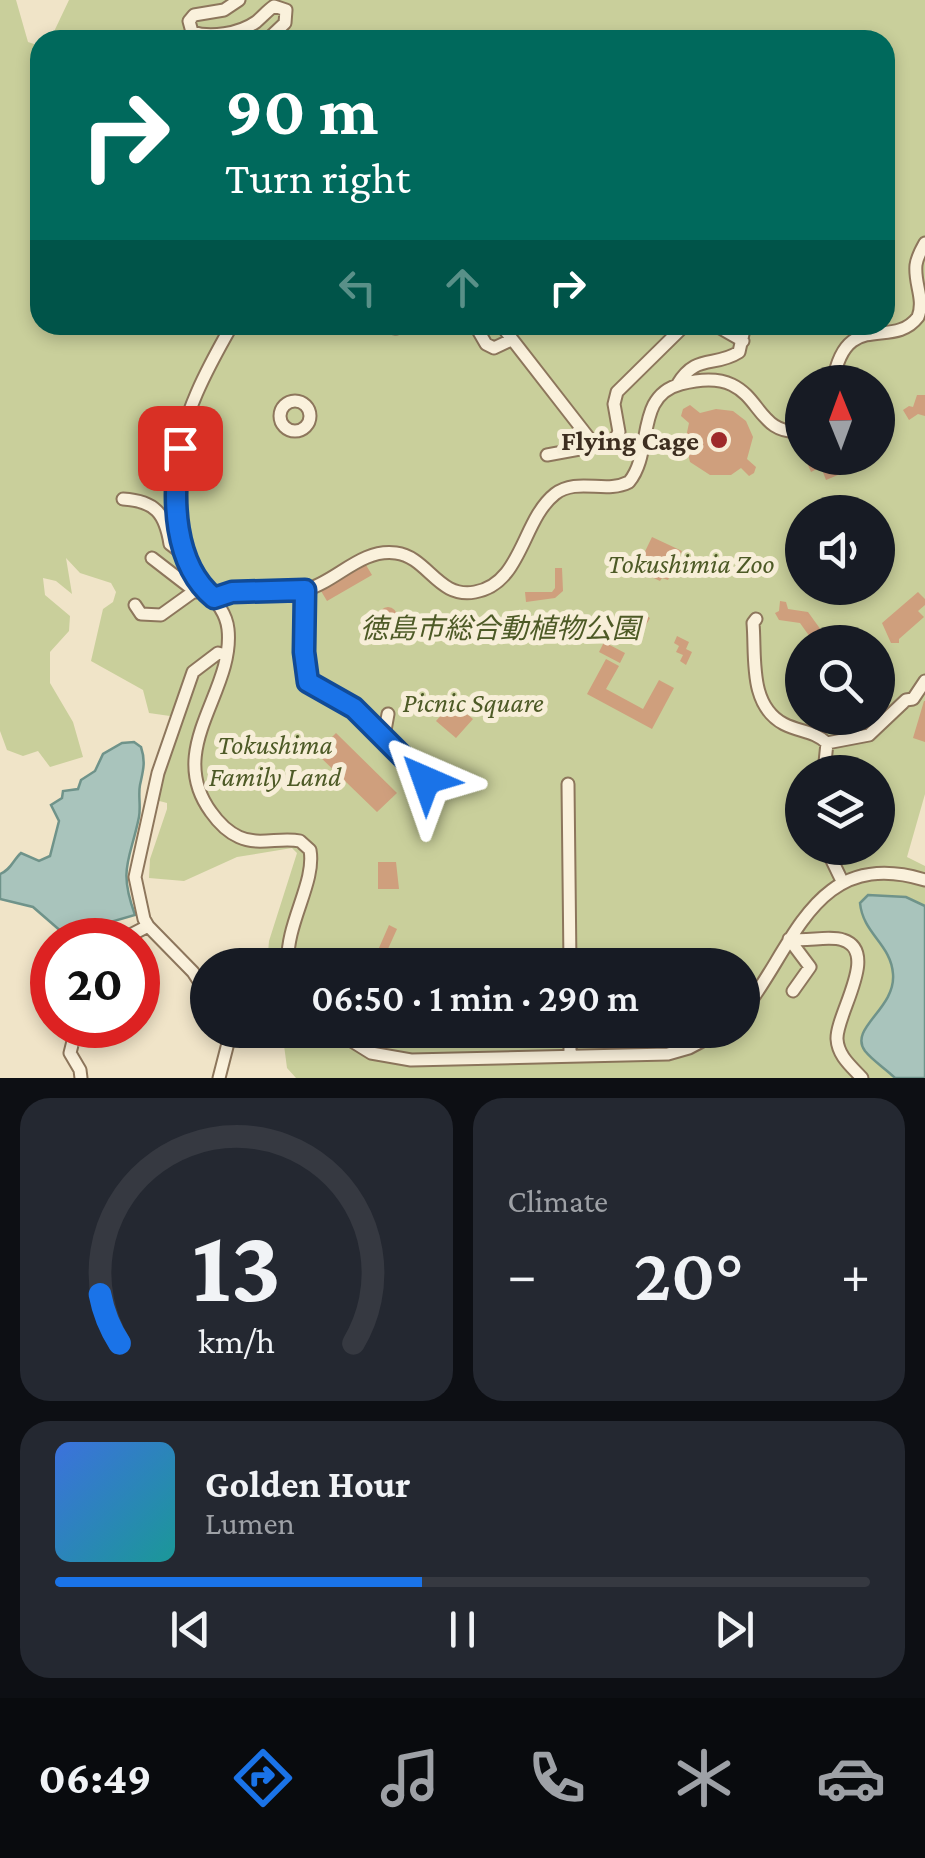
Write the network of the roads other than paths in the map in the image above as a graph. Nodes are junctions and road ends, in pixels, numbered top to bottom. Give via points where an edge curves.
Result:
1 (238, 0) edge
2 (192, 30) edge
3 (238, 30) edge
4 (277, 30) edge
5 (925, 243) edge
6 (895, 329) edge
7 (226, 335) edge
8 (480, 335) edge
9 (507, 335) edge
10 (676, 335) edge
11 (732, 335) edge
12 (743, 335) edge
13 (868, 335) edge
14 (510, 340) junction
15 (742, 341) junction
16 (836, 365) edge
17 (677, 384) junction
18 (785, 429) edge
19 (596, 446) junction
20 (548, 455) dead end
21 (123, 499) dead end
22 (183, 554) junction
23 (152, 558) dead end
24 (305, 590) junction
25 (204, 594) junction
26 (135, 606) dead end
27 (756, 619) dead end
28 (226, 655) junction
29 (925, 681) edge
30 (388, 714) dead end
31 (384, 736) junction
32 (827, 743) junction
33 (826, 755) edge
34 (426, 780) dead end
35 (568, 784) dead end
36 (834, 865) edge
37 (925, 880) edge
38 (843, 883) junction
39 (144, 918) edge
40 (160, 938) edge
41 (789, 939) junction
42 (288, 948) edge
43 (570, 948) edge
44 (190, 968) edge
45 (760, 990) edge
46 (794, 991) dead end
47 (71, 1048) edge
48 (227, 1048) edge
49 (364, 1048) edge
50 (570, 1048) edge
51 (689, 1048) edge
52 (570, 1056) junction
53 (81, 1078) edge
54 (219, 1078) edge
55 (862, 1078) edge

1 - 2 street via 194,15
3 - 4 street via 274,6 286,10
5 - 6 street via 916,260 925,300 918,318
7 - 22 street via 210,363 176,468
8 - 14 street via 494,348
9 - 14 street
10 - 19 street via 616,392 617,440
11 - 15 street
12 - 15 street
13 - 16 street via 848,344
14 - 19 street
15 - 17 street via 733,357 697,363
17 - 18 street via 730,382 771,424
17 - 24 street via 652,404 642,461 629,482 556,493 490,587 450,591 412,559 388,552
19 - 20 street
21 - 22 street via 142,500 160,512 170,544
22 - 25 street
23 - 25 street
24 - 25 street
24 - 31 street via 308,682 354,708
25 - 26 street via 161,615 140,614
25 - 28 street via 227,621
27 - 32 street via 752,662 772,715
28 - 39 street via 192,672 158,773 136,877
28 - 42 street via 199,728 198,784 208,808 240,838 300,840 310,850
29 - 32 street via 870,735
30 - 31 street
31 - 34 street
32 - 33 street
35 - 43 street
36 - 38 street
37 - 38 street via 887,872
38 - 41 street via 815,902
40 - 44 street
41 - 45 street
41 - 46 street via 810,968
41 - 55 street via 838,938 856,950 859,964 837,1042 842,1058
47 - 53 street
48 - 54 street
49 - 52 street via 396,1060
50 - 52 street
51 - 52 street

